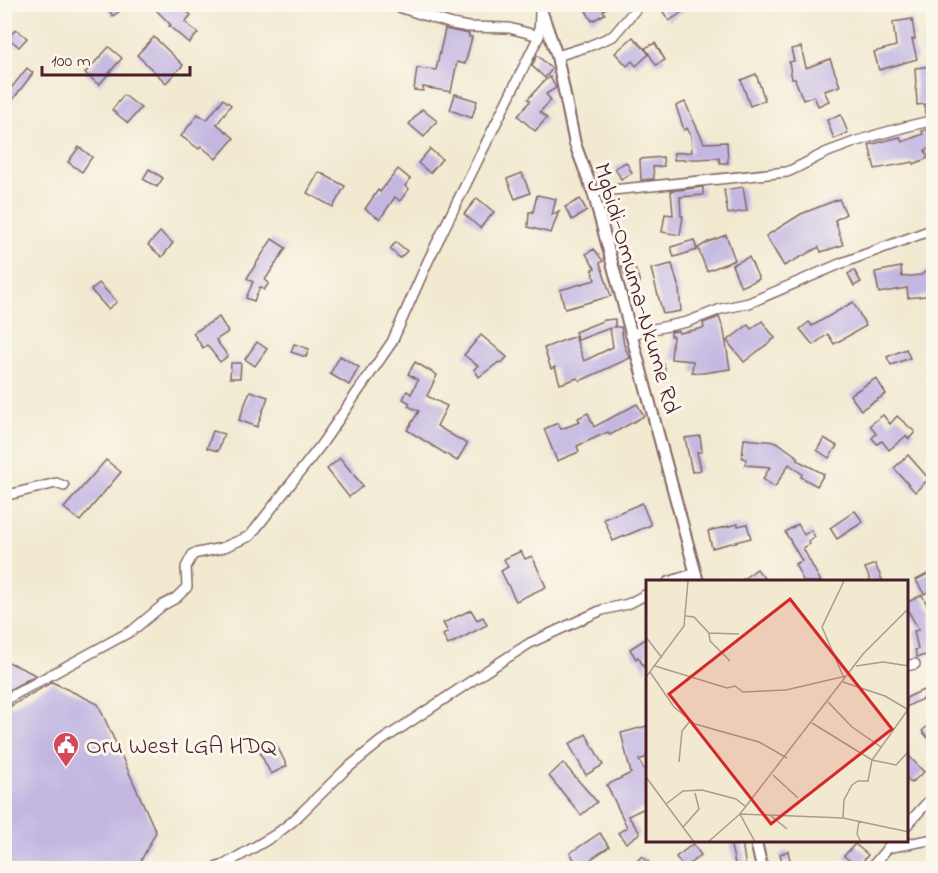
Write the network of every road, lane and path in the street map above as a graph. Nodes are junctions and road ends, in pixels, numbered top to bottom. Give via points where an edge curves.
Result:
1 (389, 4) edge
2 (640, 4) edge
3 (540, 7) edge
4 (539, 36) junction
5 (557, 56) junction
6 (933, 120) edge
7 (593, 192) junction
8 (933, 229) edge
9 (630, 334) junction
10 (64, 486) dead end
11 (4, 496) edge
12 (697, 577) edge
13 (680, 580) edge
14 (646, 595) edge
15 (4, 703) edge
16 (933, 795) edge
17 (908, 824) edge
18 (933, 839) edge
19 (908, 842) edge
20 (756, 843) edge
21 (890, 845) edge
22 (215, 868) edge
23 (762, 868) edge
24 (871, 868) edge

1 - 4 street via 452,24 509,28
2 - 5 street via 614,36
3 - 4 street
3 - 5 street, Mgbidi-Omuma-Nkume Rd
4 - 15 street via 392,342 321,445 250,536 222,548 193,554 186,567 187,586 176,598 133,630
5 - 7 street, Mgbidi-Omuma-Nkume Rd via 575,144
6 - 7 street via 864,138 787,172
7 - 9 street, Mgbidi-Omuma-Nkume Rd
8 - 9 street via 842,262 749,303
9 - 12 street, Mgbidi-Omuma-Nkume Rd
10 - 11 street via 56,483
12 - 13 street
14 - 22 street via 530,643 381,741 275,835
16 - 17 street
18 - 19 street
20 - 23 street
21 - 24 street

